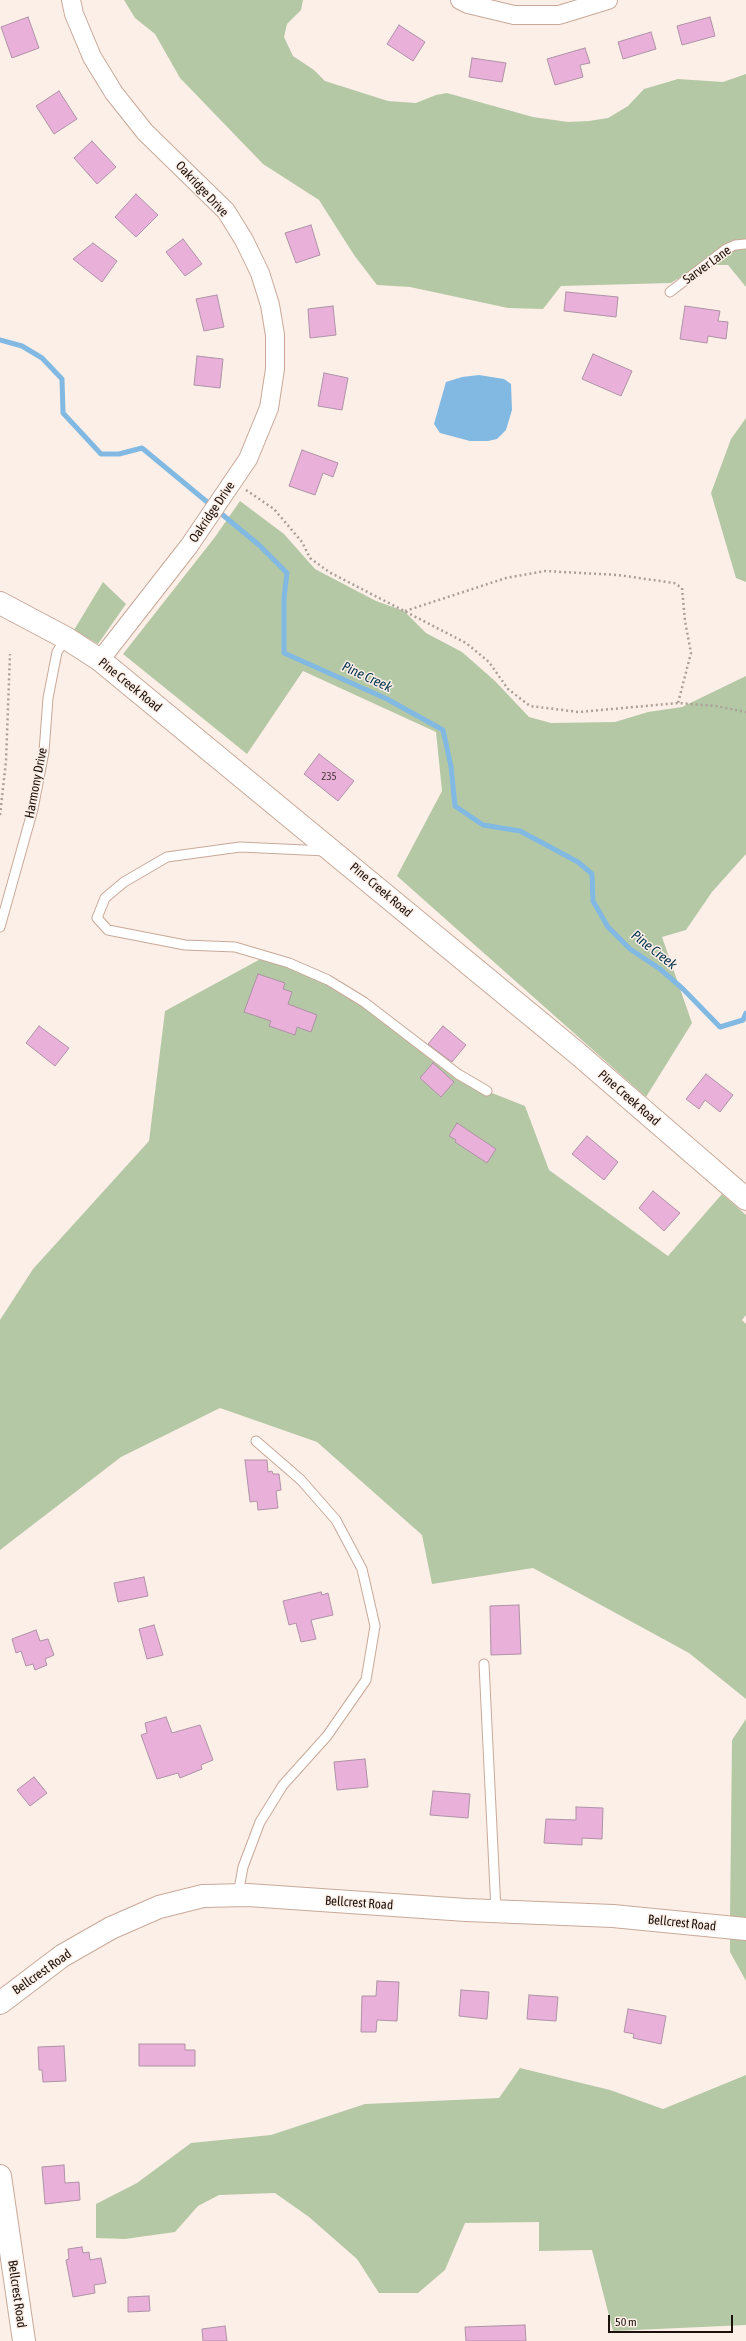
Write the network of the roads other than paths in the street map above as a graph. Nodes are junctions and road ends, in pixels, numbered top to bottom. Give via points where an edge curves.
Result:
1 (71, 0) edge
2 (460, 0) edge
3 (608, 0) edge
4 (746, 244) edge
5 (670, 292) dead end
6 (0, 603) edge
7 (66, 638) junction
8 (100, 660) junction
9 (334, 852) junction
10 (0, 927) edge
11 (487, 1091) dead end
12 (746, 1199) edge
13 (256, 1441) dead end
14 (484, 1664) dead end
15 (238, 1895) junction
16 (496, 1911) junction
17 (746, 1929) edge
18 (0, 2003) edge
19 (0, 2176) edge
20 (24, 2341) edge

1 - 8 street, Oakridge Drive via 74,14 92,57 114,93 145,132 226,211 244,240 260,273 270,304 275,335 275,369 269,408 248,459 189,546
2 - 3 street via 514,14 559,15
4 - 5 lane, Sarver Lane via 726,249
6 - 7 street, Pine Creek Road
7 - 8 street, Pine Creek Road
7 - 10 lane, Harmony Drive via 57,652 48,698 44,752 33,809
8 - 9 street, Pine Creek Road
9 - 11 lane via 240,847 168,857 124,882 104,898 97,918 108,930 185,945 235,947 289,963 328,980 364,1002 458,1074
9 - 12 street, Pine Creek Road via 582,1058
13 - 15 lane via 301,1480 336,1520 362,1569 375,1626 366,1680 327,1736 283,1784 260,1822 243,1867
14 - 16 lane
15 - 16 street, Bellcrest Road
15 - 18 street, Bellcrest Road via 203,1896 181,1900 111,1928 62,1956
16 - 17 street, Bellcrest Road via 613,1916
19 - 20 street, Bellcrest Road

